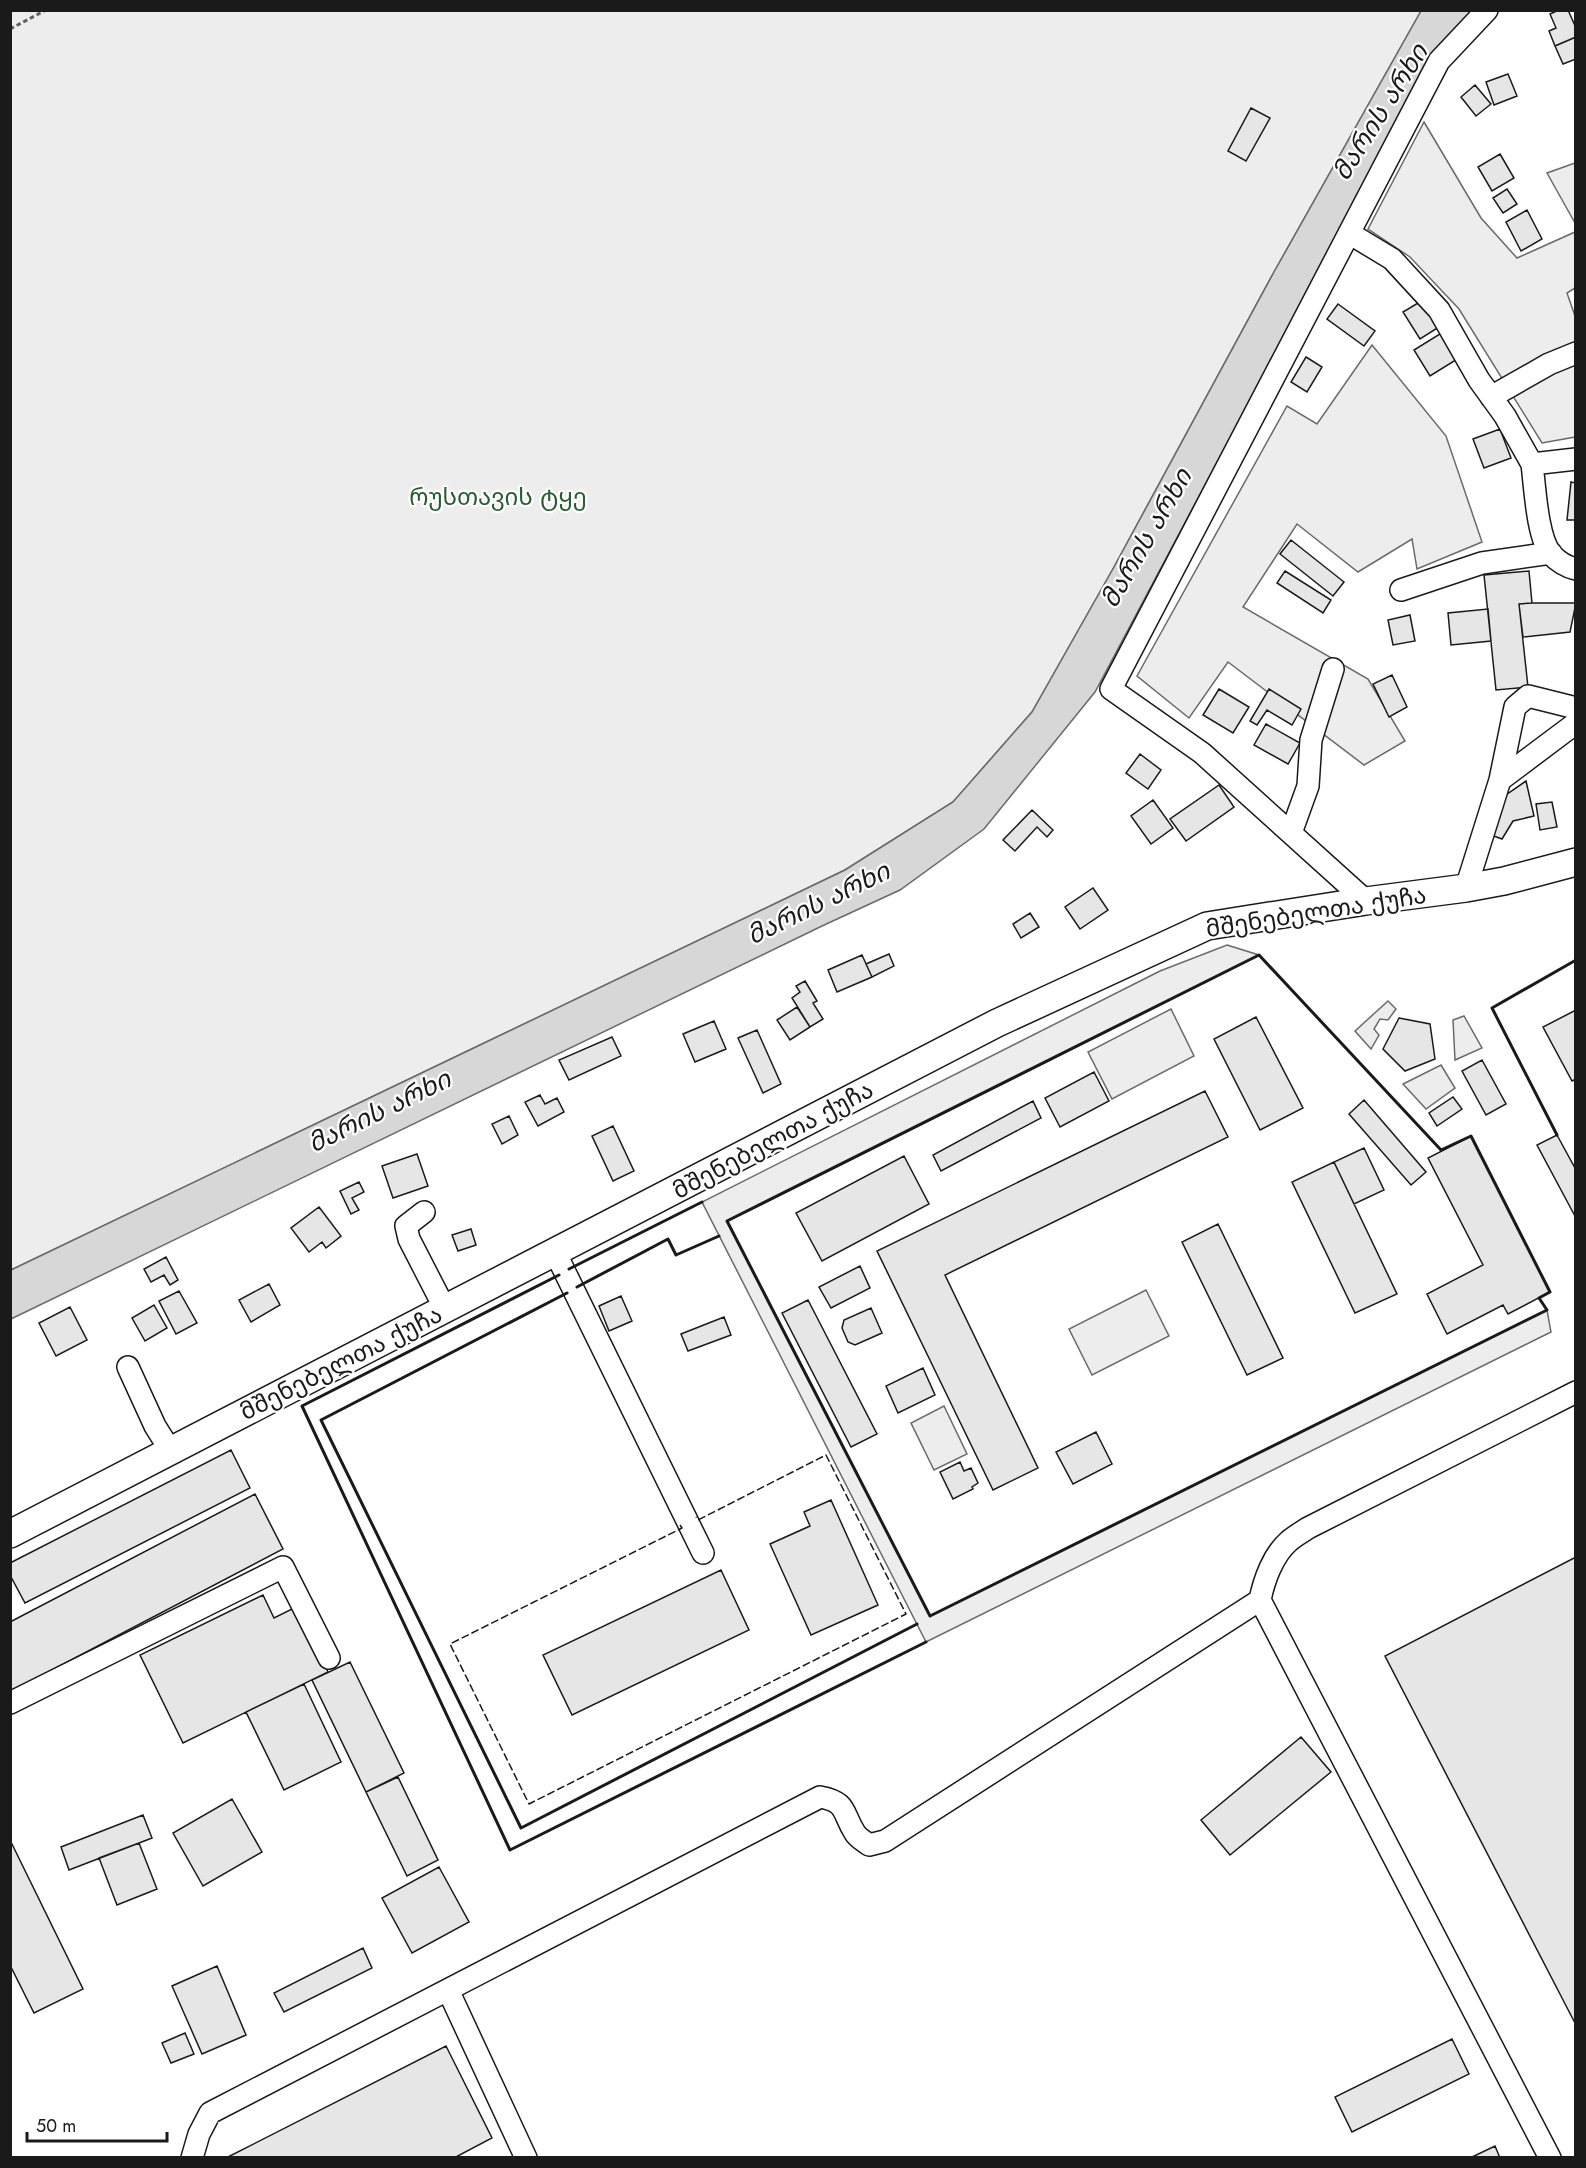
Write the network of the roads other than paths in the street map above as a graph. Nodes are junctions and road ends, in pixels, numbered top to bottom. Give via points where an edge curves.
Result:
1 (1487, 10) edge
2 (1349, 233) junction
3 (1575, 353) edge
4 (1491, 397) junction
5 (1575, 459) edge
6 (1532, 464) junction
7 (1551, 553) junction
8 (1575, 569) edge
9 (1401, 590) dead end
10 (1333, 669) dead end
11 (1575, 708) edge
12 (1575, 723) edge
13 (1500, 780) junction
14 (1291, 833) junction
15 (1575, 862) edge
16 (1466, 888) junction
17 (1366, 901) junction
18 (424, 1212) dead end
19 (555, 1252) junction
20 (445, 1309) junction
21 (129, 1367) dead end
22 (1575, 1392) edge
23 (170, 1450) junction
24 (10, 1534) edge
25 (703, 1553) dead end
26 (1260, 1600) junction
27 (329, 1658) dead end
28 (10, 1703) edge
29 (448, 1990) junction
30 (192, 2157) edge
31 (526, 2157) edge
32 (1550, 2157) edge

1 - 2 street via 1439,61
2 - 4 street via 1392,259 1413,279 1439,310
2 - 14 street via 1111,688 1202,753
3 - 4 street
4 - 6 street
5 - 6 street
6 - 7 street via 1540,525
7 - 8 street
7 - 9 street via 1482,563
10 - 14 street via 1311,740 1308,786
11 - 13 street via 1528,696 1515,707
12 - 13 street
13 - 16 street
14 - 17 street
15 - 16 main road, მშენებელთა ქუჩა
16 - 17 main road, მშენებელთა ქუჩა
17 - 19 main road, მშენებელთა ქუჩა via 1207,926 997,1023
18 - 20 street via 406,1226
19 - 20 main road, მშენებელთა ქუჩა
19 - 25 street
20 - 23 main road, მშენებელთა ქუჩა
21 - 23 street
22 - 26 street via 1308,1528 1287,1542 1272,1564
23 - 24 main road, მშენებელთა ქუჩა
26 - 29 street via 885,1841 869,1845 856,1835 834,1800 820,1797
26 - 32 street
27 - 28 street via 283,1567
29 - 30 street via 210,2113
29 - 31 street

